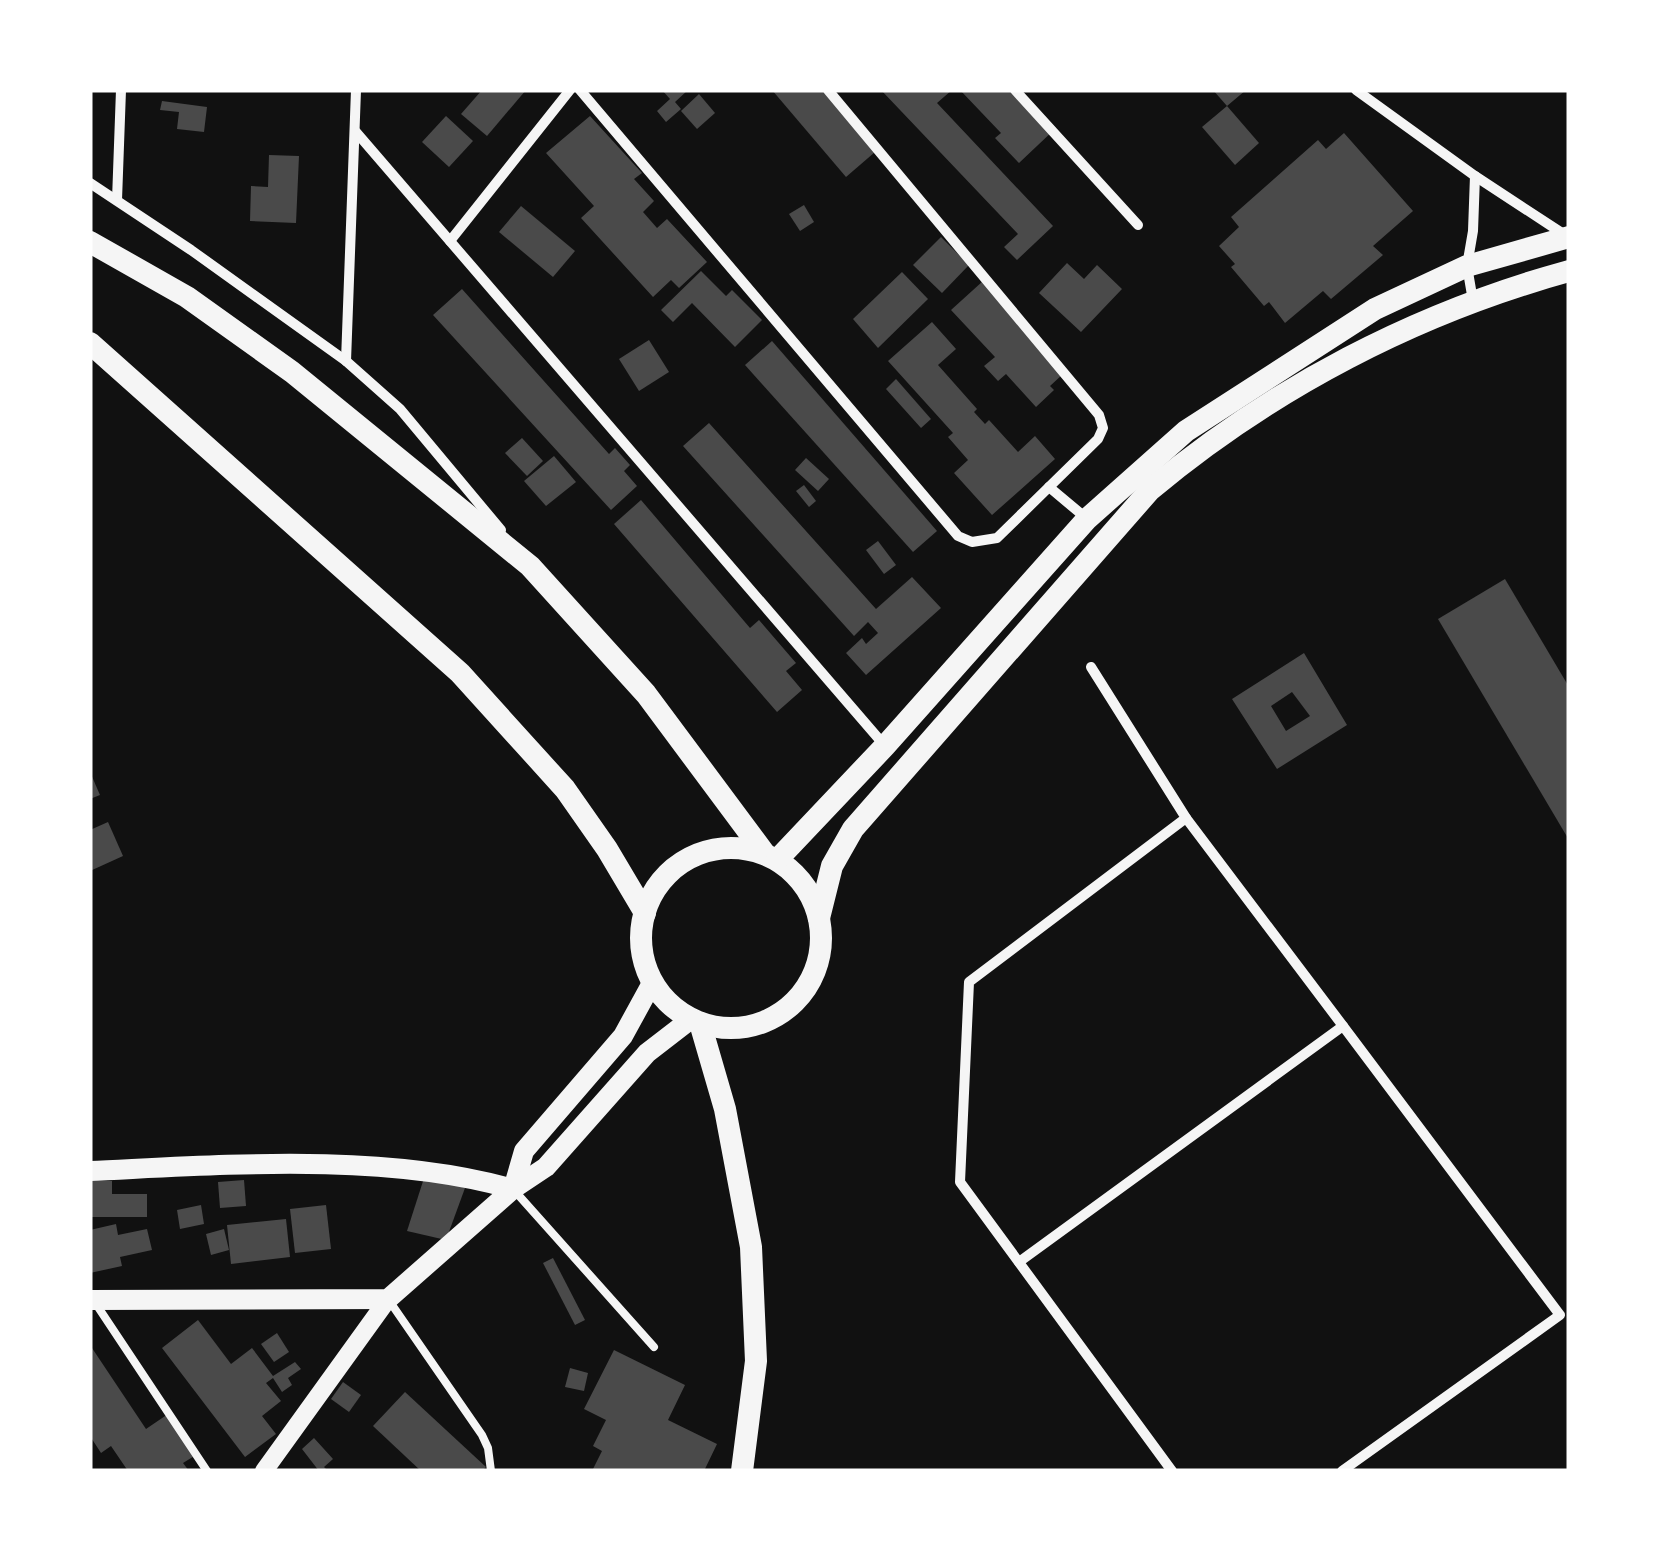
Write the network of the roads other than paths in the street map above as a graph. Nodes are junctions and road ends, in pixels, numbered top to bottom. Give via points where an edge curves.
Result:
1 (122, 90) edge
2 (356, 90) edge
3 (570, 90) edge
4 (580, 90) edge
5 (828, 90) edge
6 (1015, 90) edge
7 (1356, 90) edge
8 (356, 132) junction
9 (1475, 176) junction
10 (90, 183) edge
11 (117, 200) junction
12 (1138, 225) dead end
13 (1569, 238) edge
14 (450, 241) junction
15 (90, 242) edge
16 (1467, 266) junction
17 (1569, 271) edge
18 (1474, 301) junction
19 (90, 343) edge
20 (346, 361) junction
21 (1049, 487) junction
22 (1087, 519) junction
23 (530, 566) junction
24 (1090, 668) dead end
25 (886, 746) junction
26 (1186, 818) junction
27 (771, 857) junction
28 (644, 914) junction
29 (820, 918) junction
30 (652, 983) junction
31 (696, 1021) junction
32 (1343, 1026) junction
33 (90, 1171) edge
34 (513, 1189) junction
35 (1019, 1262) junction
36 (91, 1299) edge
37 (388, 1299) junction
38 (1560, 1315) junction
39 (1569, 1326) edge
40 (654, 1347) dead end
41 (207, 1471) edge
42 (264, 1471) edge
43 (491, 1471) edge
44 (742, 1471) edge
45 (1172, 1471) edge
46 (1342, 1471) edge

1 - 11 street
2 - 8 street
3 - 14 street
4 - 21 street via 958,536 972,542 998,538
5 - 21 street via 1098,415 1098,438
6 - 12 street
7 - 9 street
8 - 14 street
8 - 20 street
9 - 13 street
9 - 16 street
10 - 11 street
11 - 20 street
13 - 16 main road
14 - 25 street
15 - 23 main road via 187,297 292,372
16 - 18 street
16 - 22 main road via 1375,309 1242,393 1186,432
17 - 18 main road
18 - 29 main road via 1256,409 1150,490 854,830 832,866
19 - 28 main road via 460,672 565,789
20 - 23 street via 400,409
21 - 22 street
22 - 25 main road
23 - 27 main road via 646,694
24 - 26 street
25 - 27 main road
26 - 32 street
26 - 35 street via 969,982 960,1182
27 - 28 main road via 728,848 692,857 662,880
27 - 29 main road via 796,875
28 - 30 main road via 642,949
29 - 31 main road via 816,970 794,1003 760,1024 720,1028
30 - 31 main road
30 - 34 main road via 623,1036 524,1151
31 - 34 main road via 647,1052 546,1167
31 - 44 main road via 725,1108 751,1247 756,1361
32 - 35 street
32 - 38 street
33 - 34 main road via 354,1166
34 - 37 main road
34 - 40 lane
35 - 45 street
36 - 37 main road
36 - 41 lane
37 - 42 street
37 - 43 lane via 482,1435
38 - 39 street
38 - 46 street

